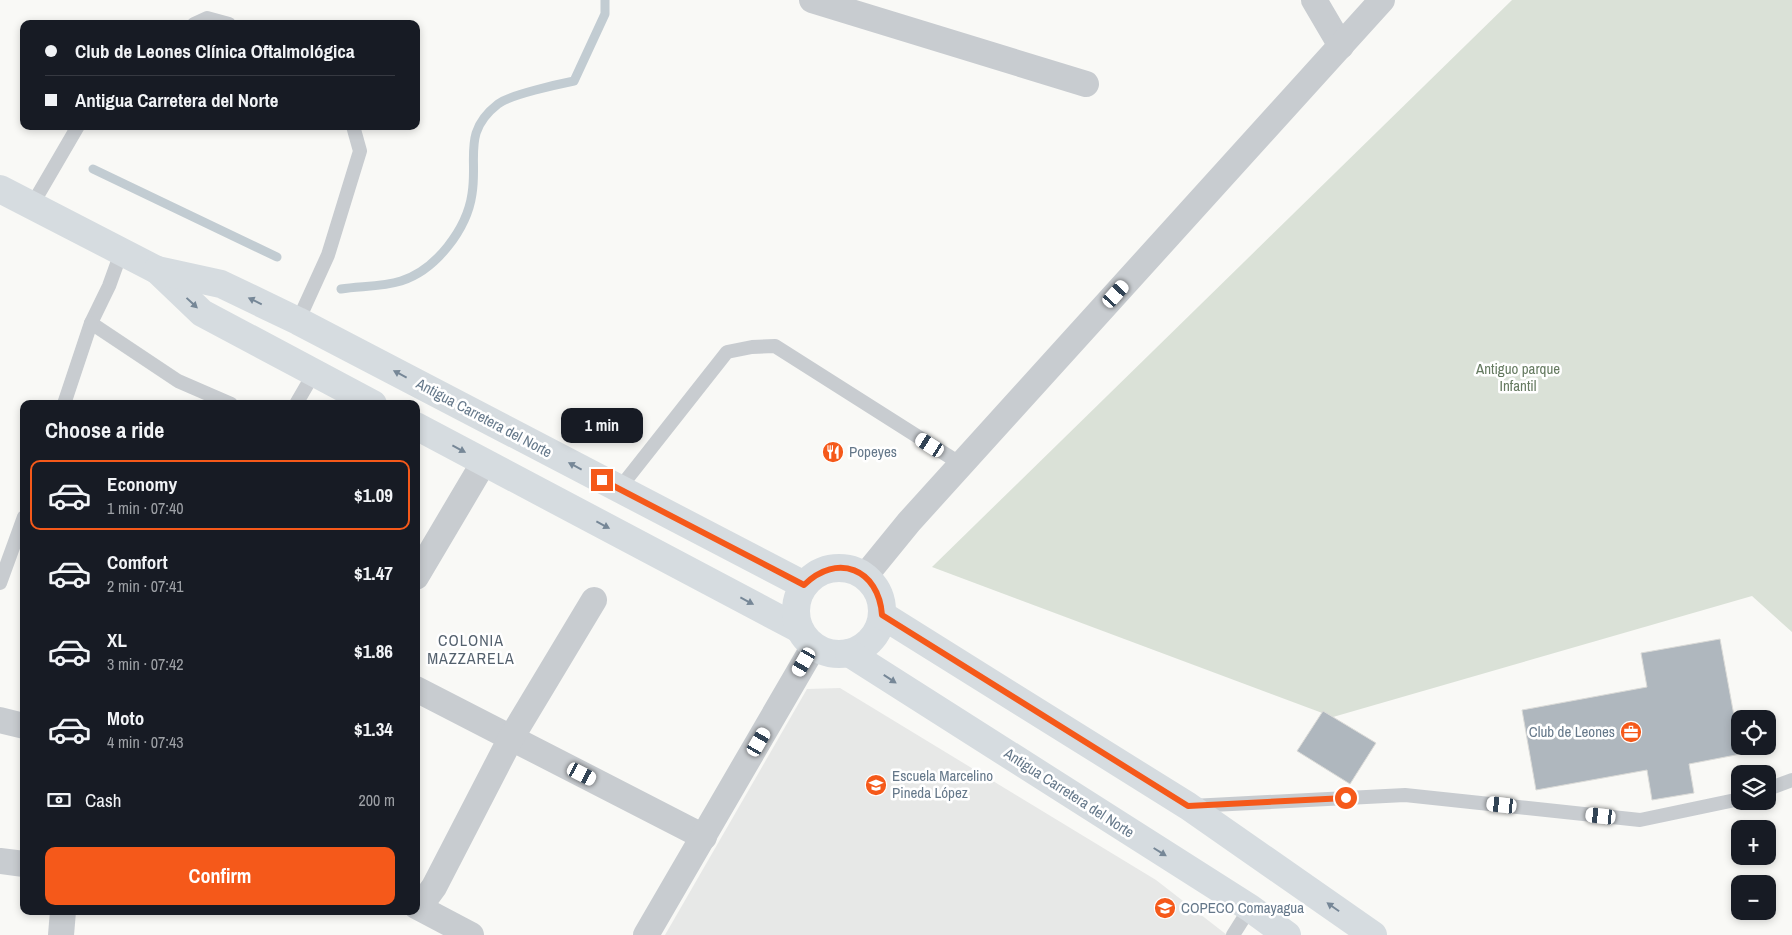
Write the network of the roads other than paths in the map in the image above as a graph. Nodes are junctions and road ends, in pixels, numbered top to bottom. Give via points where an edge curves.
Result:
1 (812, 0) edge
2 (1314, 0) edge
3 (1382, 0) edge
4 (1341, 46) junction
5 (1086, 84) dead end
6 (76, 130) edge
7 (354, 130) edge
8 (0, 189) edge
9 (32, 205) junction
10 (122, 250) junction
11 (156, 270) junction
12 (298, 321) junction
13 (90, 323) junction
14 (314, 373) junction
15 (65, 400) edge
16 (222, 400) edge
17 (298, 400) edge
18 (365, 400) edge
19 (420, 428) edge
20 (484, 462) junction
21 (961, 464) junction
22 (619, 489) junction
23 (20, 528) edge
24 (420, 570) edge
25 (865, 576) junction
26 (0, 584) edge
27 (804, 585) junction
28 (594, 600) dead end
29 (882, 615) junction
30 (807, 637) junction
31 (849, 653) junction
32 (420, 691) edge
33 (0, 720) edge
34 (20, 725) edge
35 (512, 738) junction
36 (1792, 780) edge
37 (1776, 786) edge
38 (1731, 801) edge
39 (1188, 806) junction
40 (704, 837) junction
41 (0, 861) edge
42 (20, 864) edge
43 (420, 904) edge
44 (420, 907) edge
45 (1250, 908) junction
46 (63, 915) edge
47 (61, 935) edge
48 (471, 935) edge
49 (646, 935) edge
50 (1232, 935) edge
51 (1287, 935) edge
52 (1373, 935) edge

1 - 5 street
2 - 4 street
3 - 4 street
4 - 21 street
6 - 9 lane
7 - 12 lane via 360,151 328,256
8 - 9 main road, Antigua Carretera del Norte
9 - 10 main road, Antigua Carretera del Norte
10 - 11 main road, Antigua Carretera del Norte
10 - 13 lane via 109,286
12 -> 11 main road, Antigua Carretera del Norte via 221,284
11 -> 14 main road, Antigua Carretera del Norte via 202,313
22 -> 12 main road, Antigua Carretera del Norte
13 - 15 lane
13 - 16 lane via 178,381
14 - 17 lane
14 - 18 main road, Antigua Carretera del Norte
19 -> 20 main road
20 - 24 street
20 -> 30 main road
21 - 22 lane via 775,346 752,347 727,352
21 - 25 street
22 - 27 main road, Antigua Carretera del Norte
23 - 26 lane
25 - 27 main road via 846,569 826,569
25 - 29 main road via 876,587 882,600
27 - 30 main road via 796,606
28 - 35 street
29 - 31 main road via 879,629 870,641
29 - 39 main road
30 - 31 main road via 825,652
30 - 40 street
31 -> 45 main road, Antigua Carretera del Norte
32 - 35 street
33 - 34 street
35 - 40 street
35 - 43 street via 434,886
36 - 37 lane
38 - 39 lane via 1640,820 1405,795
52 -> 39 main road
40 - 49 street
41 - 42 street
44 - 48 street
45 - 50 lane
45 - 51 main road, Antigua Carretera del Norte
46 - 47 street

